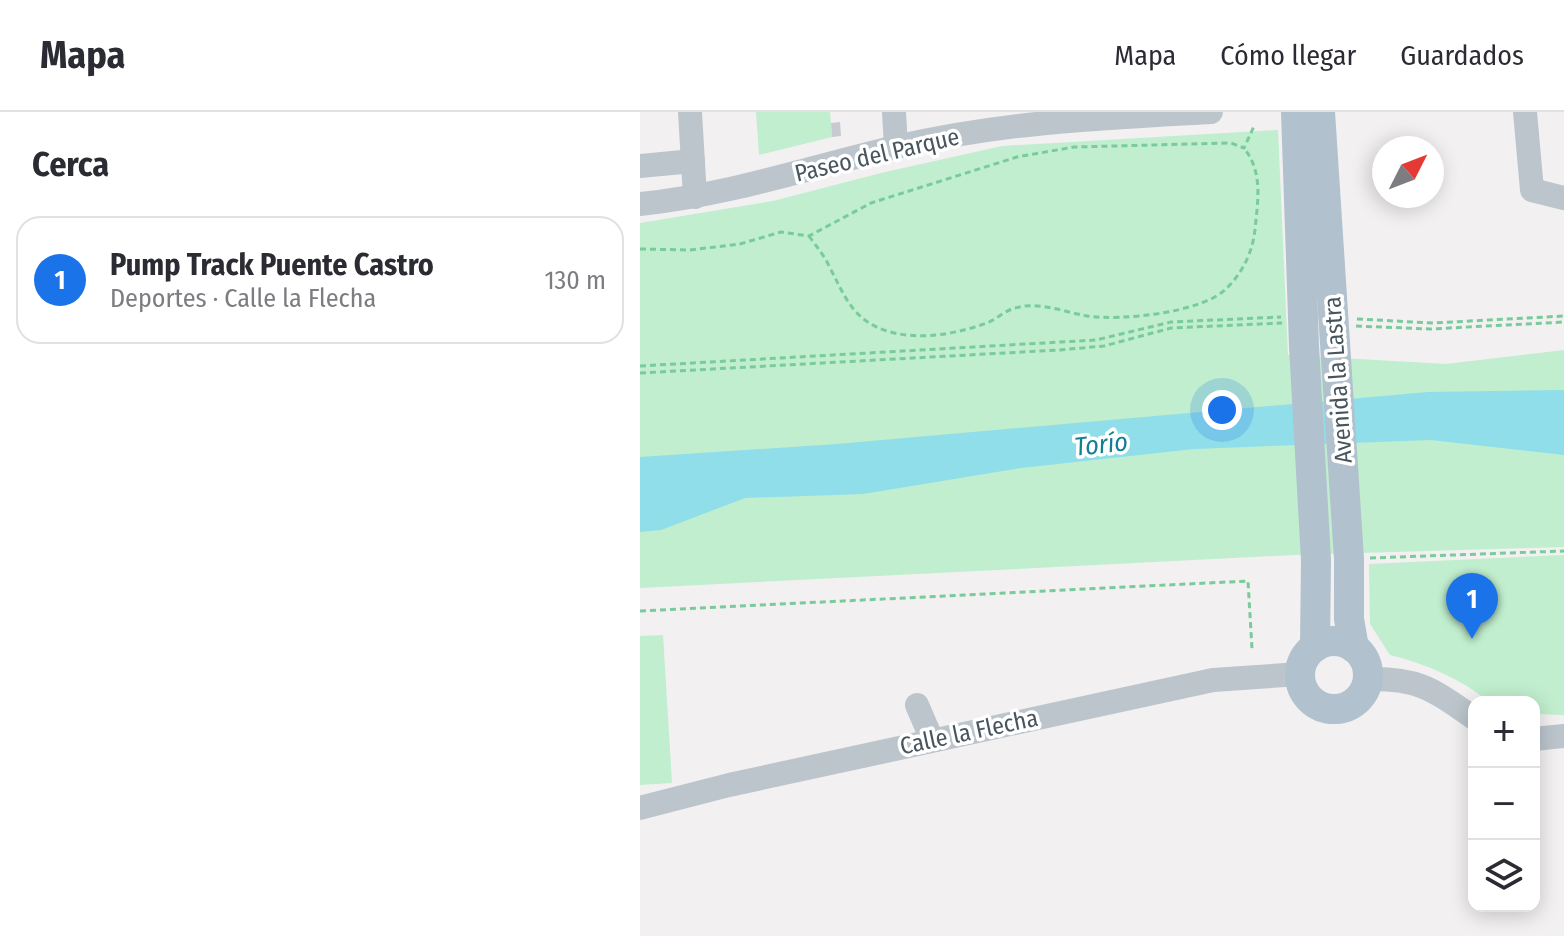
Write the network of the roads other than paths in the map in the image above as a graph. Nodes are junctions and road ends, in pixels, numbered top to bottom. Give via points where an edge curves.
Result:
1 (690, 112) edge
2 (894, 112) edge
3 (1211, 112) edge
4 (1296, 112) edge
5 (1320, 112) edge
6 (1525, 112) edge
7 (1087, 116) edge
8 (896, 147) junction
9 (693, 161) junction
10 (640, 166) edge
11 (695, 197) junction
12 (1564, 198) edge
13 (640, 204) edge
14 (1315, 647) junction
15 (1354, 648) junction
16 (1300, 674) junction
17 (1368, 679) junction
18 (917, 705) dead end
19 (1468, 713) edge
20 (1564, 736) edge
21 (1540, 738) edge
22 (932, 740) junction
23 (640, 808) edge

1 - 9 street
2 - 8 street
3 - 7 street, Paseo del Parque
4 - 14 main road, Avenida la Lastra via 1299,329 1316,560
5 - 15 main road, Avenida la Lastra via 1356,559 1349,619
6 - 12 street via 1532,190
7 - 8 street, Paseo del Parque via 1006,125
8 - 11 street, Paseo del Parque
9 - 10 street
9 - 11 street
11 - 13 street, Paseo del Parque
14 - 15 main road via 1335,641
14 - 16 main road
15 - 17 main road via 1366,662
16 - 17 main road via 1310,699 1335,709 1360,698
16 - 22 street, Calle la Flecha via 1213,680
17 - 19 street via 1422,685
18 - 22 street
20 - 21 street
22 - 23 street, Calle la Flecha

